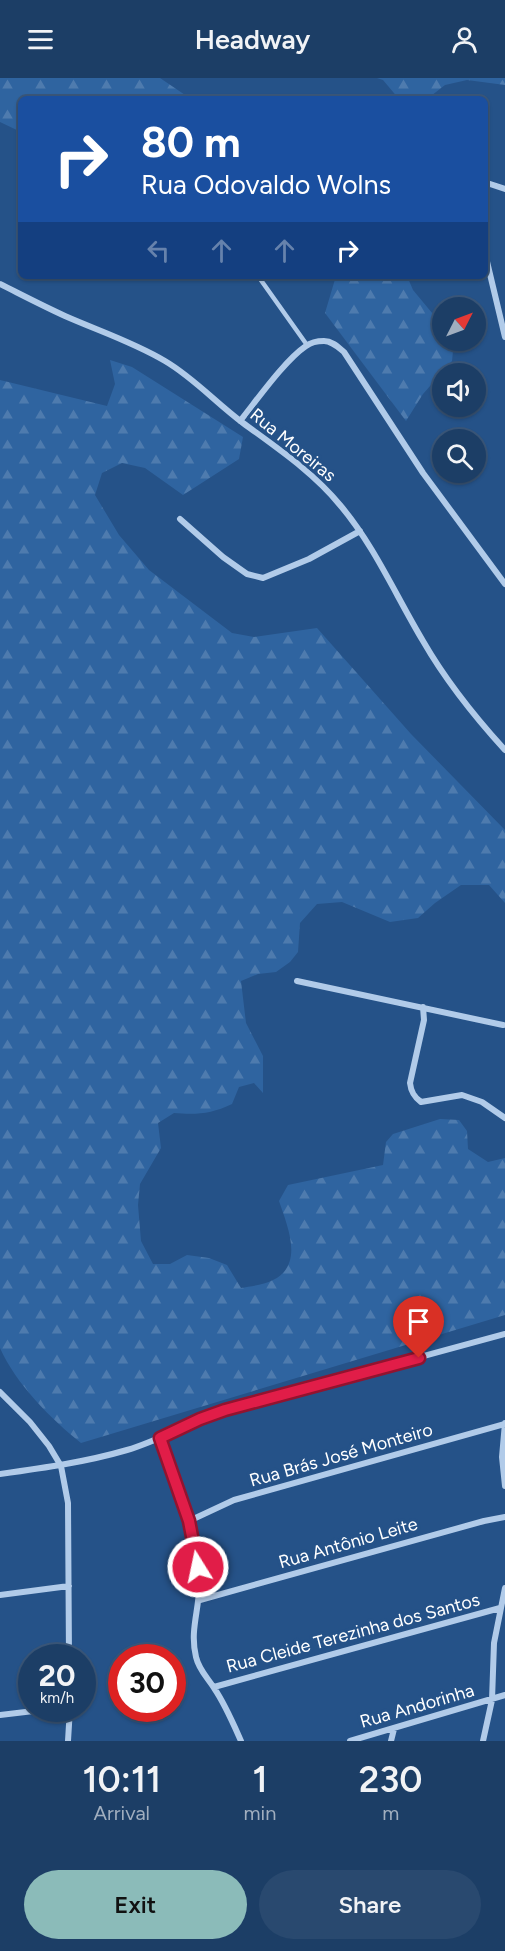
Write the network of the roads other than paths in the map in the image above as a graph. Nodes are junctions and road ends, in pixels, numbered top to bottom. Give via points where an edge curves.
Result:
1 (488, 183) edge
2 (505, 189) edge
3 (488, 266) edge
4 (260, 279) edge
5 (0, 284) edge
6 (505, 337) edge
7 (307, 345) junction
8 (240, 421) junction
9 (180, 519) dead end
10 (360, 531) junction
11 (505, 584) edge
12 (505, 750) edge
13 (297, 981) dead end
14 (423, 1007) junction
15 (503, 1025) dead end
16 (505, 1118) edge
17 (505, 1334) edge
18 (0, 1392) edge
19 (505, 1424) edge
20 (160, 1438) junction
21 (61, 1466) junction
22 (0, 1474) edge
23 (505, 1486) edge
24 (505, 1517) edge
25 (189, 1521) junction
26 (69, 1586) junction
27 (505, 1588) edge
28 (0, 1595) edge
29 (200, 1600) junction
30 (500, 1608) junction
31 (69, 1644) edge
32 (214, 1687) junction
33 (505, 1695) edge
34 (492, 1700) junction
35 (18, 1713) edge
36 (0, 1715) edge
37 (69, 1722) edge
38 (394, 1730) junction
39 (68, 1741) edge
40 (241, 1741) edge
41 (350, 1741) edge
42 (391, 1741) edge
43 (483, 1741) edge

1 - 2 street
3 - 6 street
4 - 7 lane
5 - 8 street, Rua Moreiras via 164,360 189,376
7 - 8 street
7 - 11 street via 327,340 344,352 423,473
8 - 10 street, Rua Moreiras via 316,479
9 - 10 street via 223,557 247,574 263,578
10 - 12 street, Rua Moreiras via 435,660
13 - 14 street
14 - 15 street
14 - 16 street via 424,1020 410,1083 415,1098 430,1102 462,1095 482,1101
17 - 20 street via 225,1410
18 - 21 street via 30,1422
19 - 23 street
19 - 25 street, Rua Brás José Monteiro via 234,1500
20 - 21 street
20 - 25 street
21 - 22 street
21 - 26 street via 68,1503
24 - 29 street, Rua Antônio Leite
25 - 29 street
26 - 28 street
26 - 31 street
27 - 30 street
29 - 32 street via 193,1636 196,1658
30 - 32 street, Rua Cleide Terezinha dos Santos
30 - 34 street
32 - 40 street
33 - 34 street, Rua Andorinha
34 - 38 street, Rua Andorinha
34 - 43 street
35 - 36 street
37 - 39 street
38 - 41 street, Rua Andorinha
38 - 42 street

